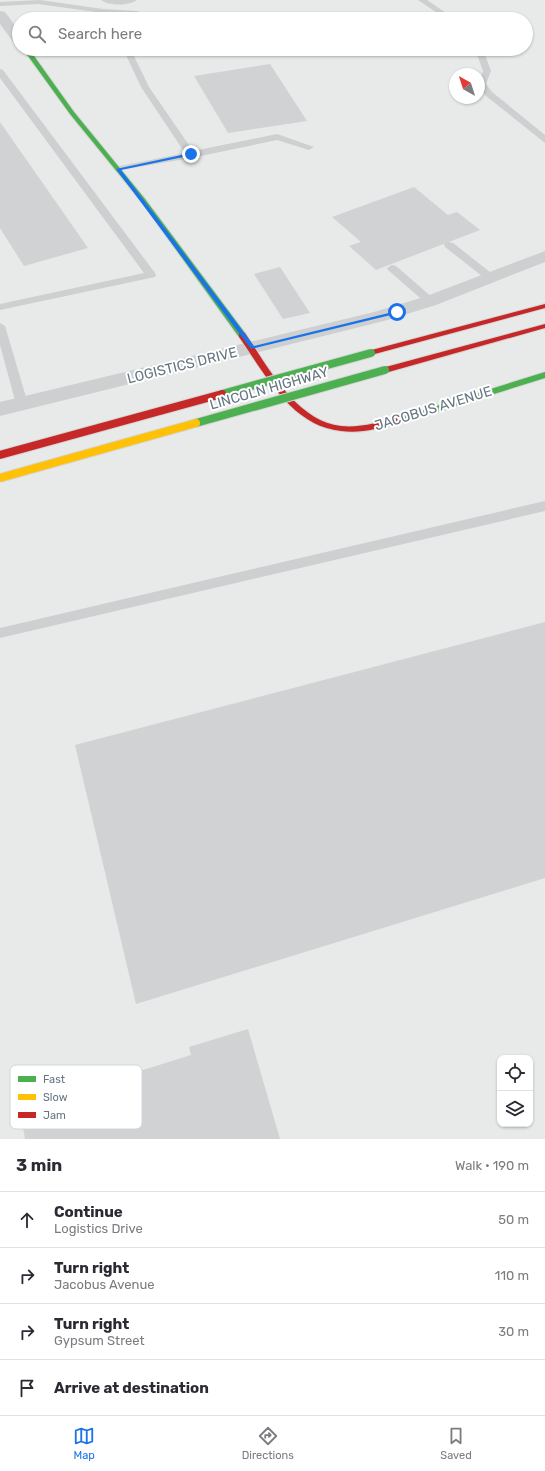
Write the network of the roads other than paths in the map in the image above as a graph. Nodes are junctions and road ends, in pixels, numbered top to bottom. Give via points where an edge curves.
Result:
1 (105, 0) edge
2 (133, 0) edge
3 (422, 0) edge
4 (0, 4) edge
5 (137, 12) dead end
6 (440, 12) edge
7 (0, 14) edge
8 (12, 30) edge
9 (31, 56) edge
10 (130, 56) edge
11 (482, 56) edge
12 (0, 72) edge
13 (545, 140) edge
14 (309, 147) dead end
15 (191, 154) junction
16 (118, 169) junction
17 (449, 245) dead end
18 (545, 256) edge
19 (392, 268) dead end
20 (491, 278) junction
21 (430, 301) junction
22 (545, 306) edge
23 (0, 307) edge
24 (0, 326) edge
25 (545, 326) edge
26 (253, 348) junction
27 (545, 376) edge
28 (22, 404) junction
29 (0, 409) edge
30 (0, 455) edge
31 (0, 478) edge
32 (545, 506) edge
33 (0, 633) edge

1 - 2 lane
3 - 6 lane
4 - 5 lane via 38,2 103,11
7 - 8 street
9 - 16 main road, JACOBUS AVENUE via 72,113
10 - 15 lane via 145,87
11 - 13 lane via 487,71 482,84 489,94
12 - 23 lane via 151,275
14 - 15 lane via 277,137
15 - 16 lane
16 - 26 main road, JACOBUS AVENUE
17 - 20 lane
18 - 20 street, LOGISTICS DRIVE
19 - 21 lane
20 - 21 street, LOGISTICS DRIVE
21 - 26 street, LOGISTICS DRIVE via 378,317
22 - 30 main road, LINCOLN HIGHWAY, bridge
24 - 28 lane
25 - 31 main road, LINCOLN HIGHWAY, bridge
26 - 27 main road, JACOBUS AVENUE via 302,414 318,424 340,429 382,426 515,383
26 - 28 street, LOGISTICS DRIVE
28 - 29 street, LOGISTICS DRIVE
32 - 33 lane

